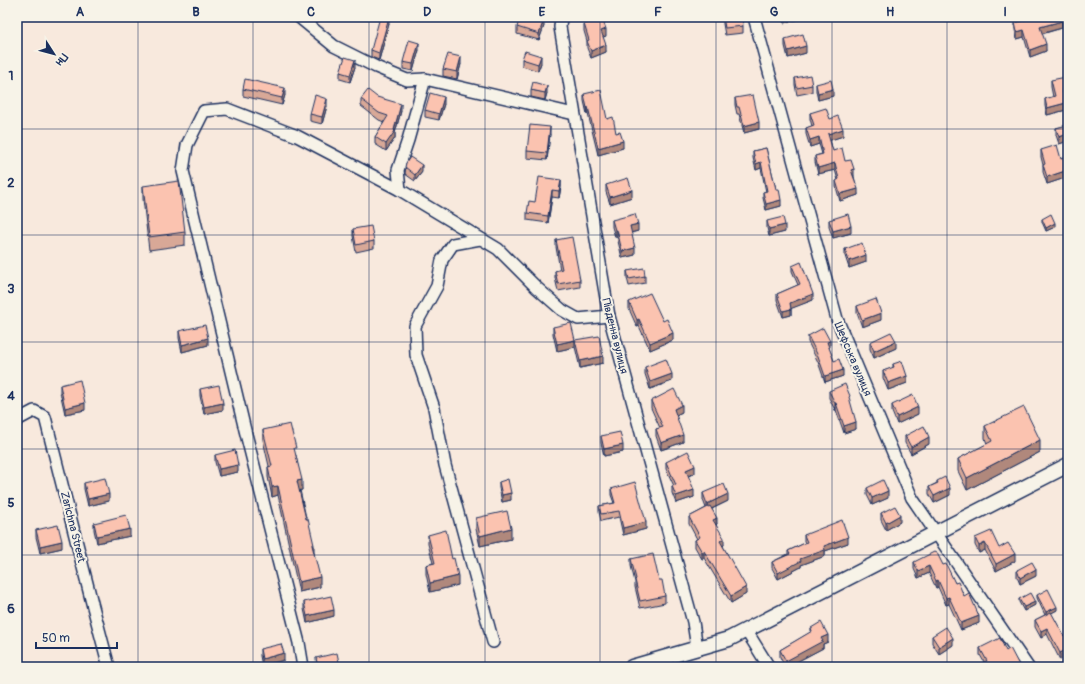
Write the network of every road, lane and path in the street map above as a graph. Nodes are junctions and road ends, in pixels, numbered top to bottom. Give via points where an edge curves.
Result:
1 (561, 17) edge
2 (754, 17) edge
3 (300, 18) dead end
4 (425, 79) junction
5 (574, 114) junction
6 (400, 190) junction
7 (480, 239) junction
8 (609, 316) junction
9 (17, 420) edge
10 (1068, 464) edge
11 (936, 533) junction
12 (746, 630) junction
13 (493, 642) dead end
14 (697, 648) junction
15 (109, 667) edge
16 (303, 667) edge
17 (632, 667) edge
18 (769, 667) edge
19 (1028, 667) edge

1 - 5 street, Південна вулиця via 560,27
2 - 11 street, Шефська вулиця via 837,319 912,498
3 - 4 street via 334,46 407,80
4 - 5 street
4 - 6 street via 398,170
5 - 8 street, Південна вулиця
6 - 7 street
6 - 16 street via 297,136 226,109 204,111 187,145 184,171
7 - 8 street via 498,249 562,310 578,319
7 - 13 street via 452,244 442,260 437,286 416,326 416,355 434,408 445,465
8 - 14 street, Південна вулиця via 693,622
9 - 15 street, Zarichna Street via 34,411 45,417
10 - 11 street
11 - 12 street
11 - 19 street, Шефська вулиця
12 - 14 street via 729,639
12 - 18 street
14 - 17 street

